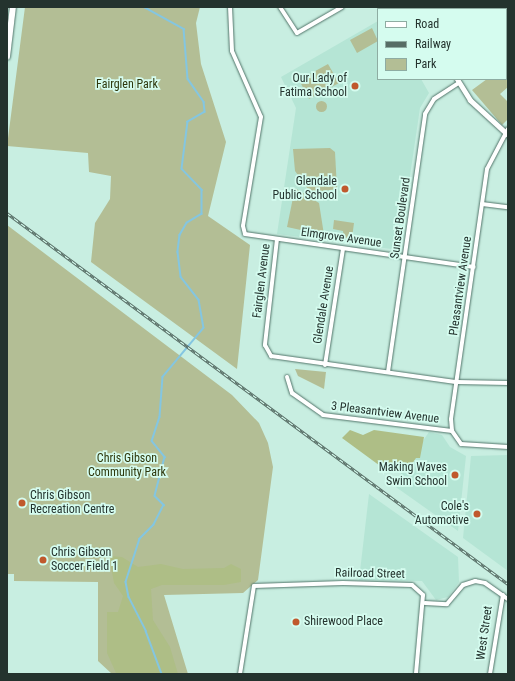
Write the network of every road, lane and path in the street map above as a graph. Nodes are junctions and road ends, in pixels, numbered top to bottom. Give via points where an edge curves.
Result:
1 (13, 7) edge
2 (230, 7) edge
3 (280, 7) edge
4 (342, 7) edge
5 (7, 57) edge
6 (458, 81) edge
7 (507, 132) edge
8 (482, 204) junction
9 (508, 207) edge
10 (277, 239) junction
11 (343, 248) junction
12 (405, 258) junction
13 (474, 267) junction
14 (325, 365) junction
15 (388, 372) junction
16 (286, 377) dead end
17 (457, 382) junction
18 (508, 383) edge
19 (452, 432) junction
20 (508, 447) edge
21 (503, 596) junction
22 (508, 599) edge
23 (425, 603) junction
24 (240, 674) edge
25 (416, 674) edge
26 (490, 674) edge

1 - 5 main road
2 - 10 street, Fairglen Avenue via 232,51 261,117 243,230 253,236
3 - 4 street via 297,33
6 - 7 street via 480,111
6 - 12 street, Sunset Boulevard via 434,99 425,114
7 - 8 street, Pleasantview Avenue via 487,169
8 - 9 street
8 - 13 street, Pleasantview Avenue
10 - 11 street, Elmgrove Avenue
10 - 14 street, Fairglen Avenue via 267,352 276,359
11 - 12 street, Elmgrove Avenue
11 - 14 street, Glendale Avenue
12 - 13 street, Elmgrove Avenue
12 - 15 street, Sunset Boulevard
13 - 17 street, Pleasantview Avenue
14 - 15 street, Fairglen Avenue
15 - 17 street, Fairglen Avenue
16 - 19 street, 3 Pleasantview Avenue via 292,393 323,415
17 - 18 street, Fairglen Avenue
17 - 19 street, Pleasantview Avenue
19 - 20 street via 461,444
21 - 22 street
21 - 23 street via 483,582 472,581 462,585 447,604
21 - 26 street, West Street
23 - 24 street, Railroad Street via 417,588 405,584 254,586
23 - 25 street

